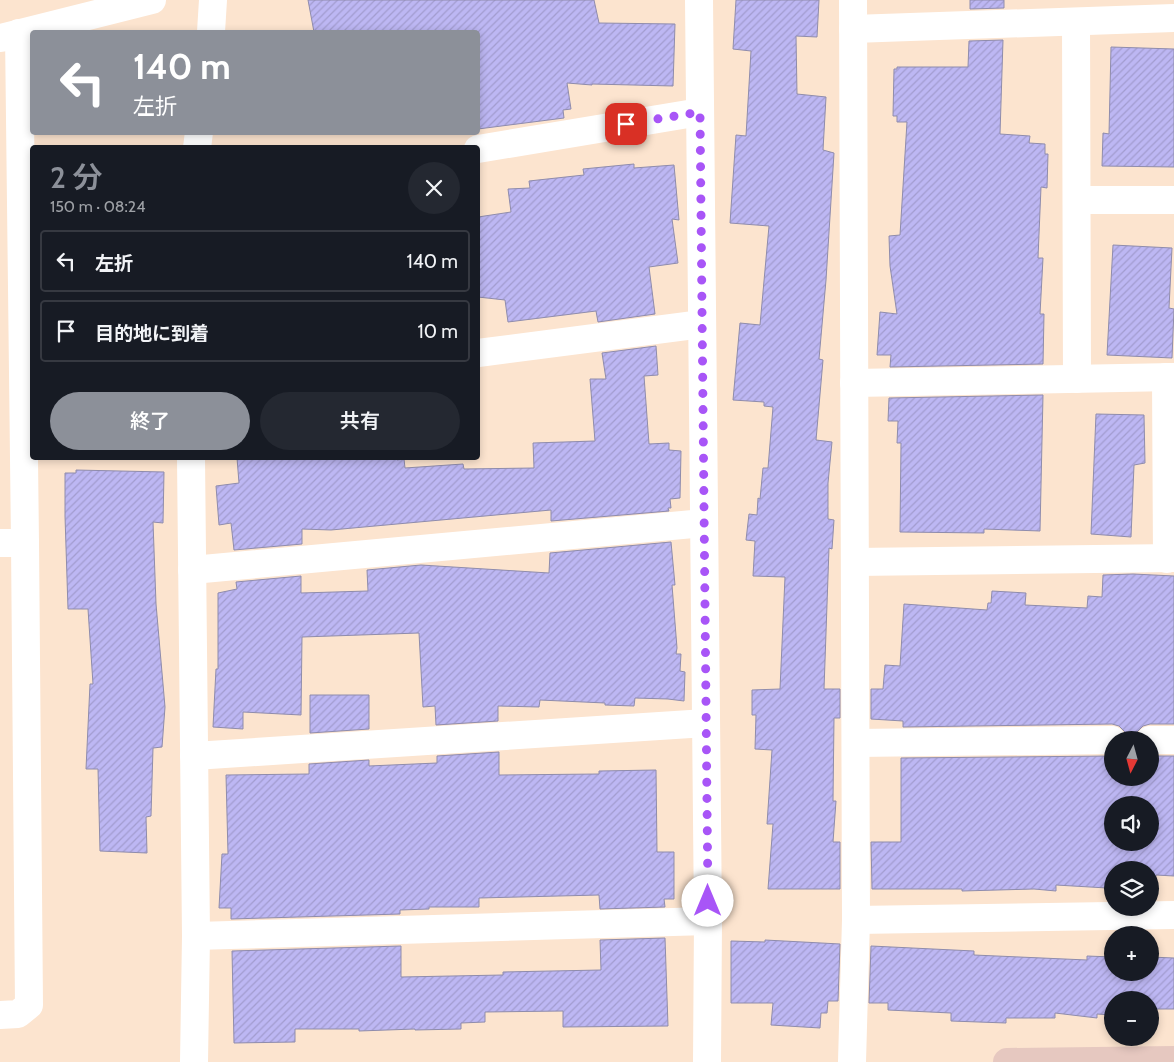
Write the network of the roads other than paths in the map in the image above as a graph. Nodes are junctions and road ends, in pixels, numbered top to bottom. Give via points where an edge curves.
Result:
1 (152, 0) edge
2 (213, 0) edge
3 (699, 0) edge
4 (853, 0) edge
5 (1174, 18) edge
6 (1076, 22) junction
7 (853, 29) junction
8 (33, 30) edge
9 (211, 30) edge
10 (30, 31) edge
11 (9, 36) edge
12 (700, 112) junction
13 (480, 149) edge
14 (1077, 200) junction
15 (1174, 200) edge
16 (702, 324) junction
17 (480, 353) edge
18 (1170, 377) edge
19 (1077, 379) junction
20 (854, 383) junction
21 (191, 460) edge
22 (704, 523) junction
23 (13, 543) edge
24 (1170, 558) edge
25 (855, 562) junction
26 (192, 570) junction
27 (706, 723) junction
28 (1104, 740) edge
29 (1159, 740) edge
30 (1174, 740) edge
31 (856, 743) junction
32 (194, 756) junction
33 (1174, 915) edge
34 (856, 920) junction
35 (708, 921) junction
36 (196, 936) junction
37 (0, 1015) edge
38 (1174, 1060) edge
39 (194, 1062) edge
40 (707, 1062) edge
41 (852, 1062) edge
42 (1007, 1062) edge

1 - 8 street
2 - 9 street
3 - 12 street
4 - 7 street
5 - 6 street
6 - 7 street
6 - 14 street
7 - 20 street
10 - 11 street
11 - 23 street
12 - 13 street
12 - 16 street
14 - 15 street
14 - 19 street
16 - 17 street
16 - 22 street
18 - 19 street
18 - 24 street
19 - 20 street
20 - 25 street
21 - 26 street
22 - 26 street
22 - 27 street
23 - 37 street via 29,1006 18,1014
24 - 25 street
25 - 31 street
26 - 32 street
27 - 32 street
27 - 35 street
28 - 31 street
29 - 30 street
31 - 34 street
32 - 36 street
33 - 34 street
34 - 41 street
35 - 36 street
35 - 40 street
36 - 39 street
38 - 42 street

